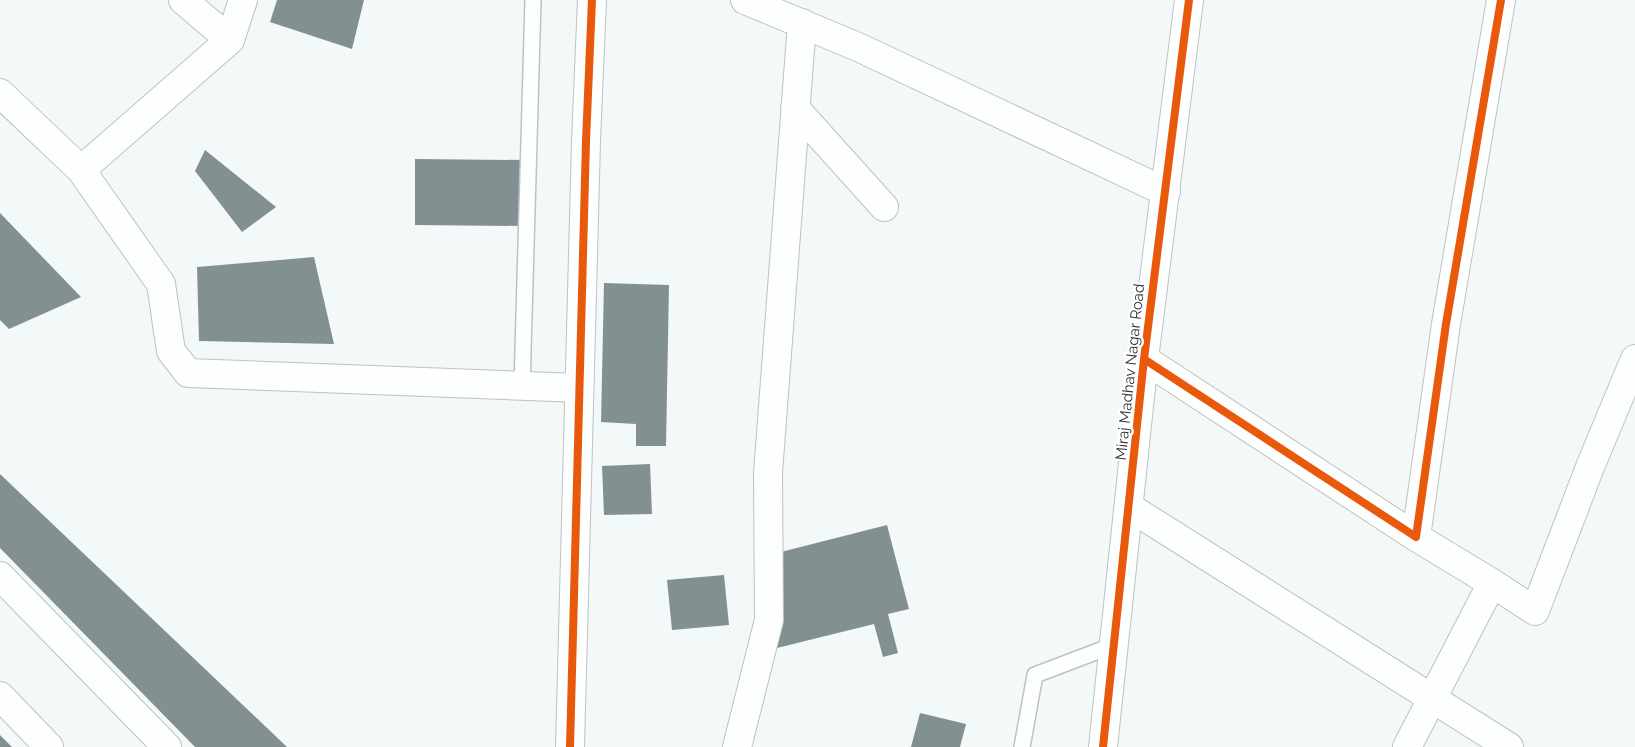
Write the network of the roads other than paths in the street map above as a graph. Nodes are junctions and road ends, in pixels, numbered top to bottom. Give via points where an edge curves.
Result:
1 (183, 0) edge
2 (243, 0) edge
3 (533, 0) edge
4 (592, 0) edge
5 (745, 0) edge
6 (1189, 0) edge
7 (1501, 0) edge
8 (802, 23) junction
9 (230, 40) junction
10 (0, 93) edge
11 (795, 108) junction
12 (81, 170) junction
13 (1166, 192) junction
14 (884, 206) dead end
15 (1144, 359) junction
16 (1635, 359) edge
17 (522, 386) junction
18 (579, 388) junction
19 (1130, 506) junction
20 (1416, 537) junction
21 (0, 576) edge
22 (1492, 583) junction
23 (1114, 645) junction
24 (0, 696) edge
25 (1433, 698) junction
26 (49, 747) edge
27 (167, 747) edge
28 (570, 747) edge
29 (737, 747) edge
30 (1022, 747) edge
31 (1103, 747) edge
32 (1407, 747) edge
33 (1509, 747) edge

1 - 9 street
2 - 9 street
3 - 17 lane
4 - 18 street
5 - 8 street
6 - 13 street, Miraj Madhav Nagar Road
7 - 20 street via 1446,324
8 - 11 street
8 - 13 street via 858,46
9 - 12 street
10 - 12 street
11 - 14 street
11 - 29 street via 768,473 769,620
12 - 17 street via 161,284 171,351 188,373
13 - 15 street, Miraj Madhav Nagar Road
15 - 19 street, Miraj Madhav Nagar Road
15 - 20 street
16 - 22 street via 1535,611
17 - 18 street
18 - 28 street
19 - 23 street, Miraj Madhav Nagar Road
19 - 25 street
20 - 22 street
21 - 27 street
22 - 25 street
23 - 30 lane via 1035,674
23 - 31 street, Miraj Madhav Nagar Road
24 - 26 street
25 - 32 street
25 - 33 street

